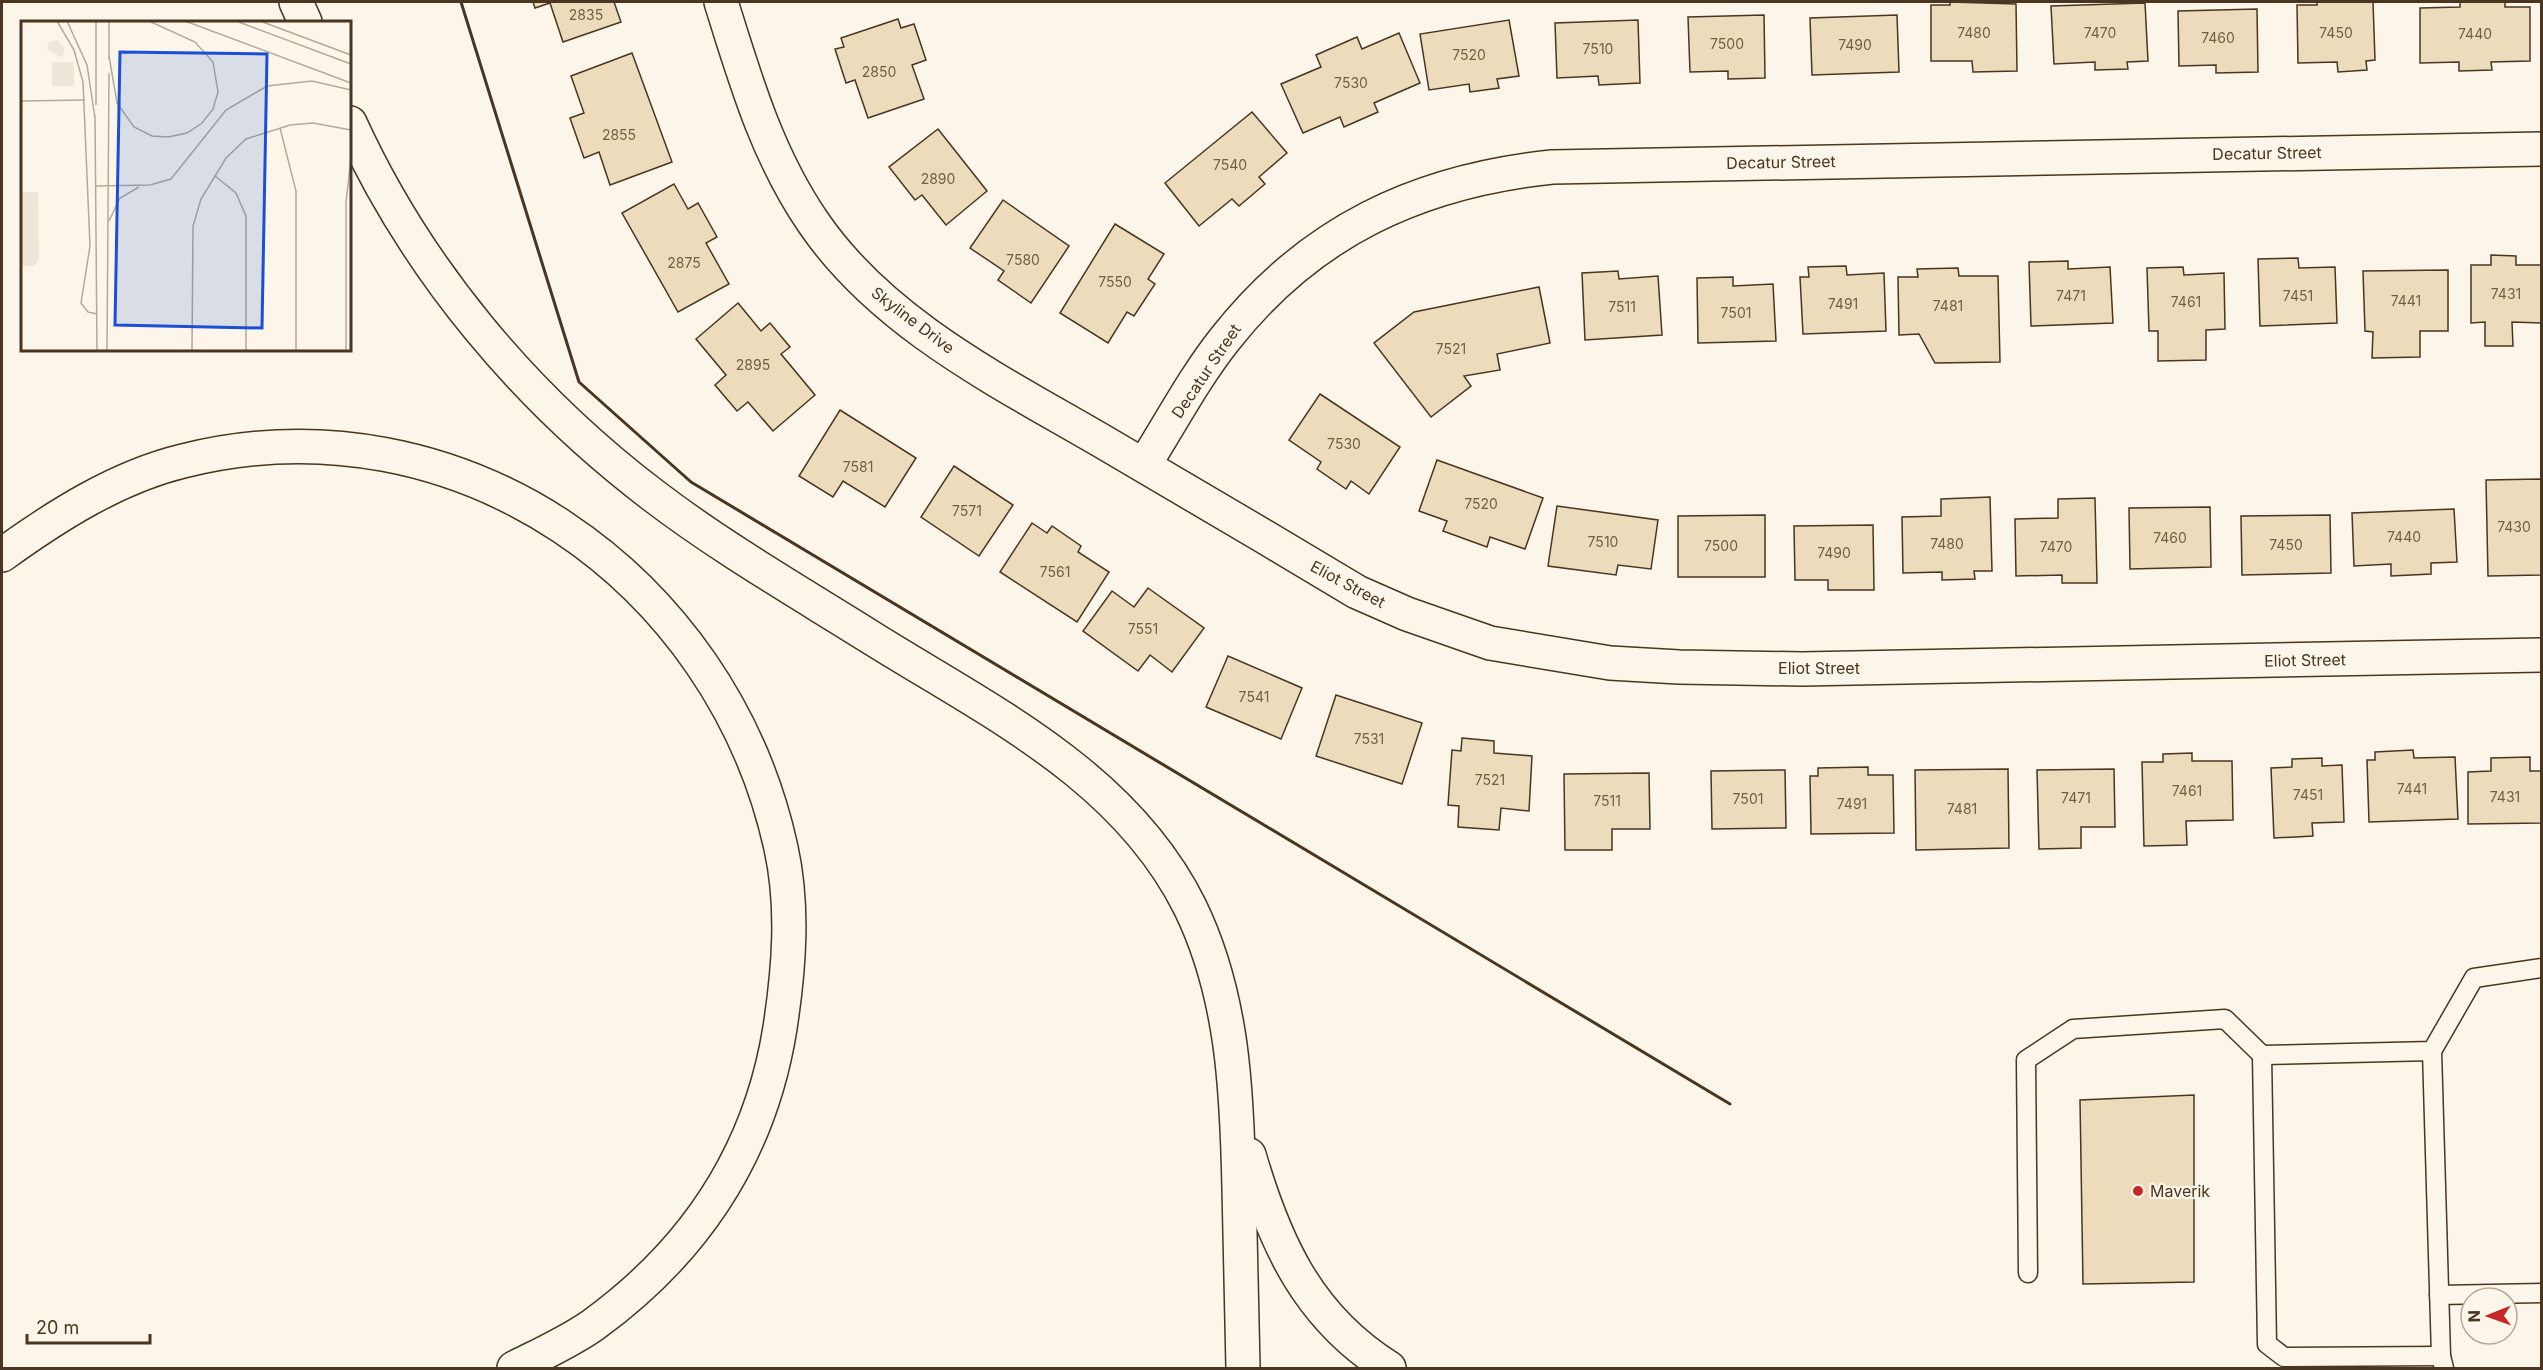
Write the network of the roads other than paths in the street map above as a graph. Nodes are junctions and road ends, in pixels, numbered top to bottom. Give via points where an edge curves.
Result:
1 (296, 2) edge
2 (721, 2) edge
3 (305, 21) edge
4 (351, 125) edge
5 (2541, 149) edge
6 (1143, 465) junction
7 (2, 555) edge
8 (2541, 655) edge
9 (2541, 968) edge
10 (2432, 1051) junction
11 (2262, 1055) junction
12 (1237, 1106) junction
13 (2028, 1273) dead end
14 (2541, 1293) edge
15 (2439, 1295) junction
16 (2443, 1362) edge
17 (514, 1368) edge
18 (1243, 1368) edge
19 (1389, 1368) edge

1 - 3 main road
2 - 6 main road, Skyline Drive via 750,98 769,144 807,213 838,255 895,310 965,360
4 - 12 main road via 393,206 444,282 521,377 586,441 655,497 753,563 1041,742 1073,766 1120,812 1170,874 1204,941 1228,1023
5 - 6 main road, Decatur Street via 1552,167 1505,172 1402,201 1343,231 1292,270 1223,341
6 - 8 main road, Eliot Street via 1357,592 1407,614 1490,643 1610,663 1802,669
7 - 17 main road via 94,496 178,462 283,446 357,448 453,471 516,497 561,524 627,574 693,650 742,735 766,792 782,852 788,910 788,974 775,1059 755,1123 730,1177 694,1231 654,1276 590,1328
9 - 10 lane via 2474,978
10 - 11 lane
10 - 15 lane
11 - 13 lane via 2225,1019 2073,1029 2026,1060
11 - 16 lane via 2267,1344 2284,1357
12 - 18 main road
12 - 19 main road via 1261,1194 1292,1268 1335,1326
14 - 15 lane
15 - 16 lane

